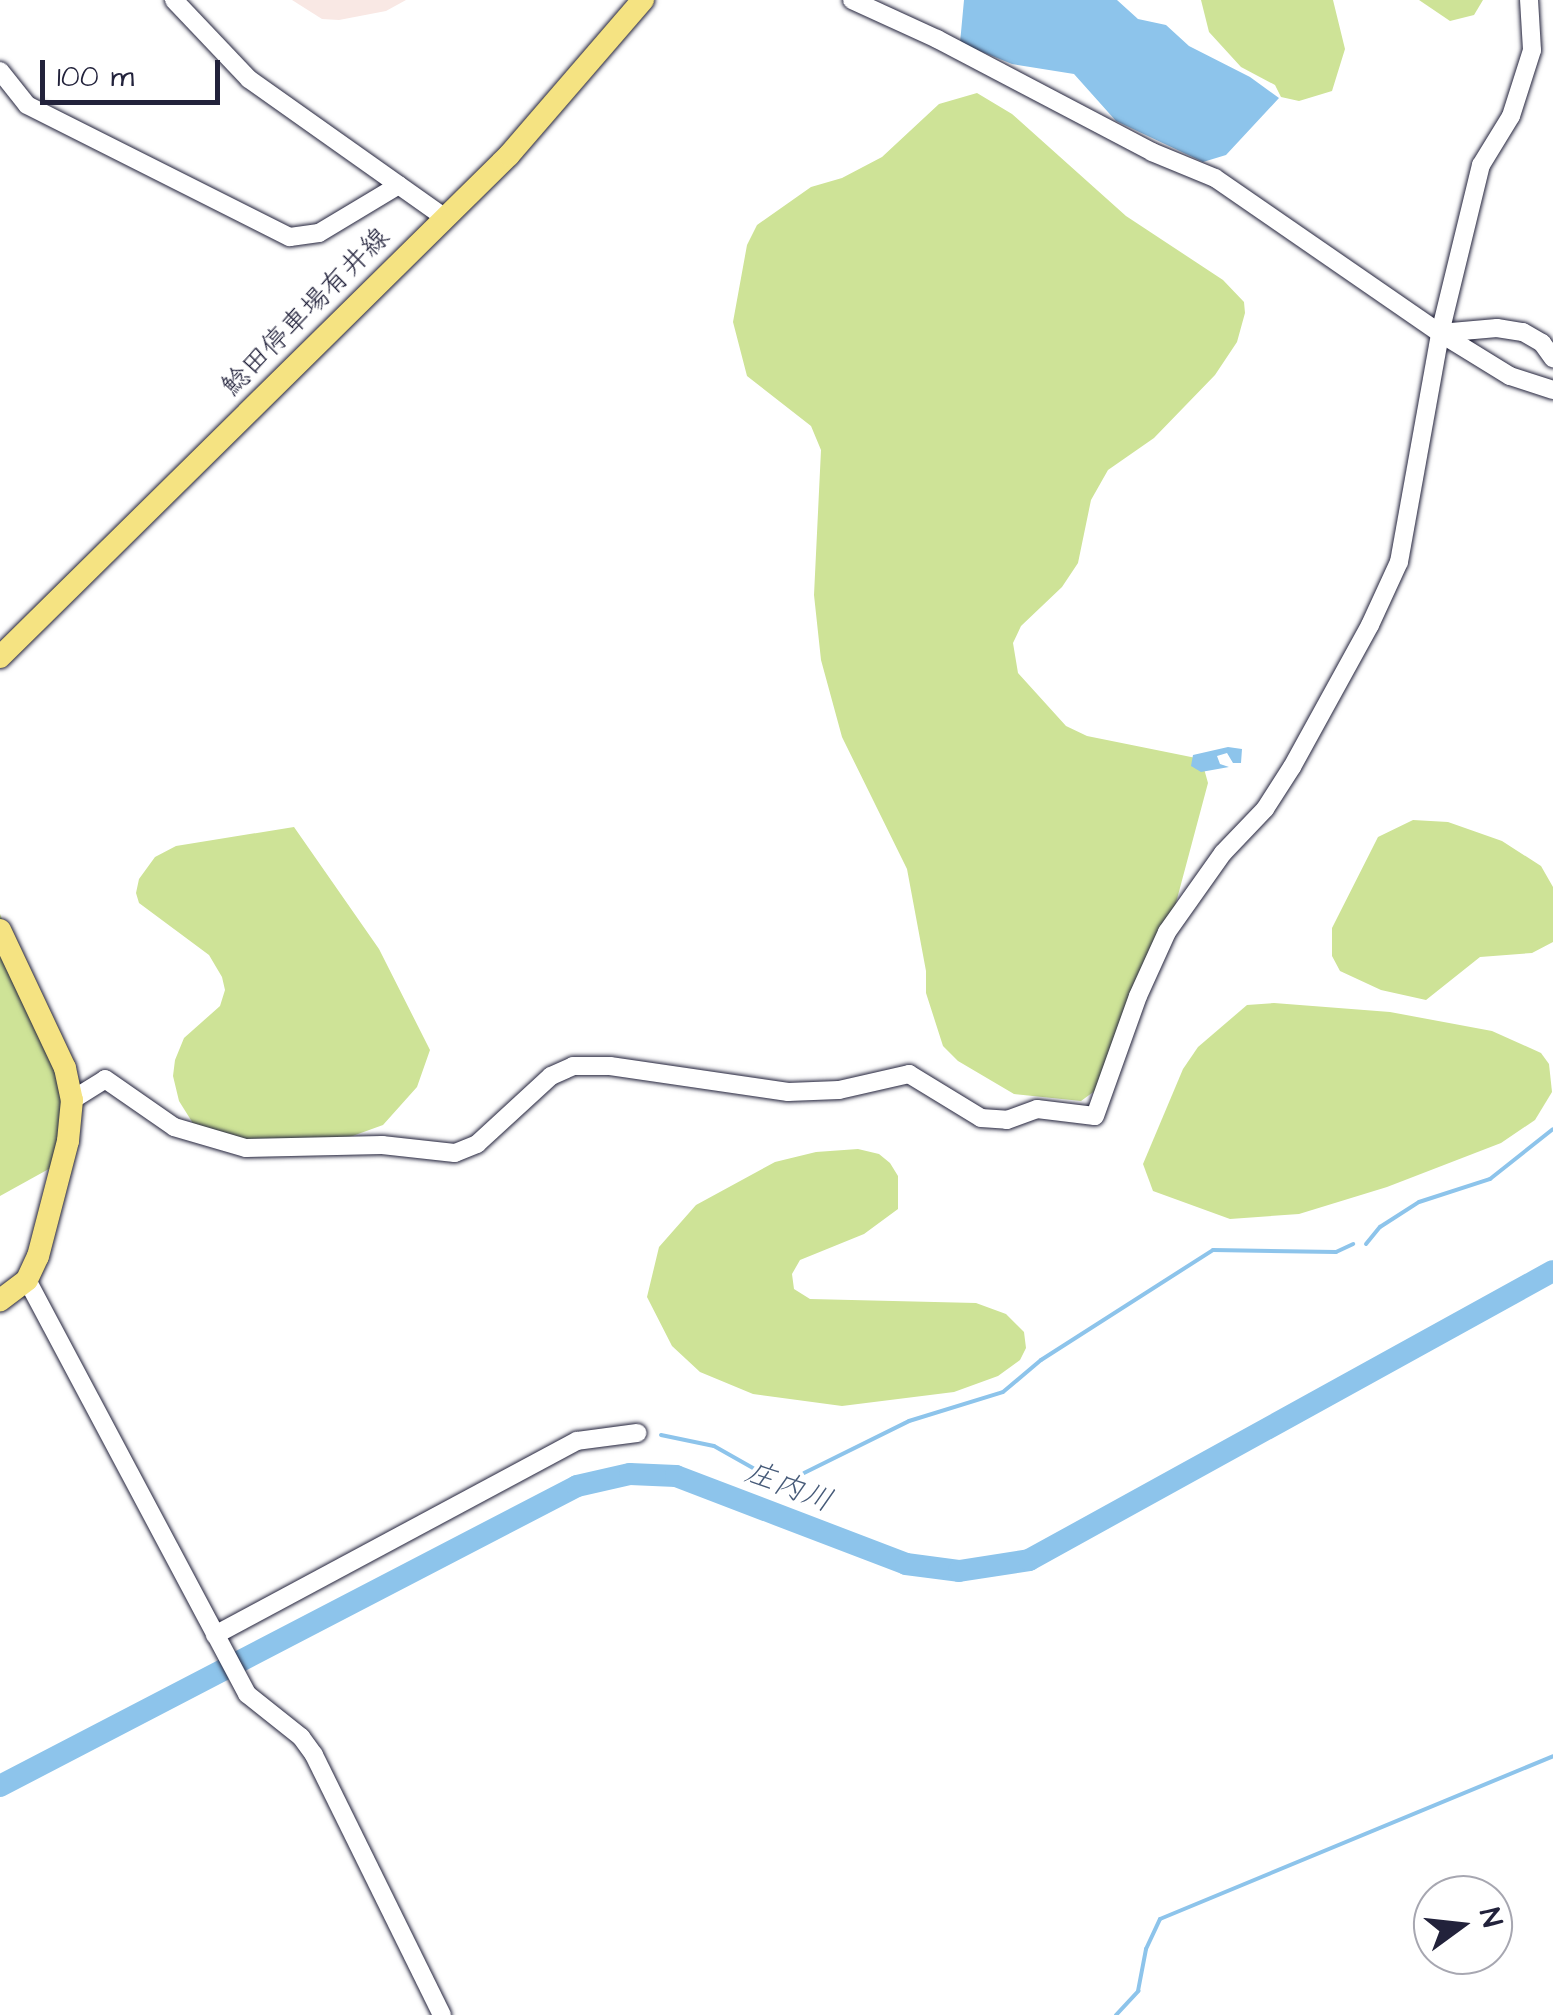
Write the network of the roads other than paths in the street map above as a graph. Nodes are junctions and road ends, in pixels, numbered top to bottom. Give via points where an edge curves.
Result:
1 (174, 0) edge
2 (643, 0) edge
3 (852, 0) edge
4 (1529, 0) edge
5 (1532, 50) junction
6 (1553, 54) edge
7 (0, 72) edge
8 (399, 185) junction
9 (444, 217) junction
10 (1440, 334) junction
11 (1553, 358) edge
12 (1553, 390) edge
13 (0, 656) edge
14 (0, 930) edge
15 (72, 1100) junction
16 (27, 1280) junction
17 (0, 1300) edge
18 (637, 1433) dead end
19 (216, 1637) junction
20 (442, 2015) edge

1 - 8 street via 249,79
2 - 9 main road, 鯰田停車場有井線 via 534,128
3 - 10 street via 1215,178
4 - 5 street
5 - 6 street
5 - 10 street via 1511,116 1481,165
7 - 8 street via 27,105 290,237 320,233
8 - 9 street
9 - 13 main road, 鯰田停車場有井線
10 - 11 street via 1523,332
10 - 12 street via 1510,376
10 - 15 street via 1399,562 1292,767 1168,932 1095,1116 1038,1110 1007,1120 981,1118 908,1074 840,1090 788,1092 573,1066 551,1076 476,1144 455,1153 382,1145 246,1148 174,1127 104,1080
14 - 15 main road via 65,1068
15 - 16 main road via 50,1220
16 - 17 main road
16 - 19 street
18 - 19 street via 577,1442
19 - 20 street via 247,1694 302,1737 314,1755

